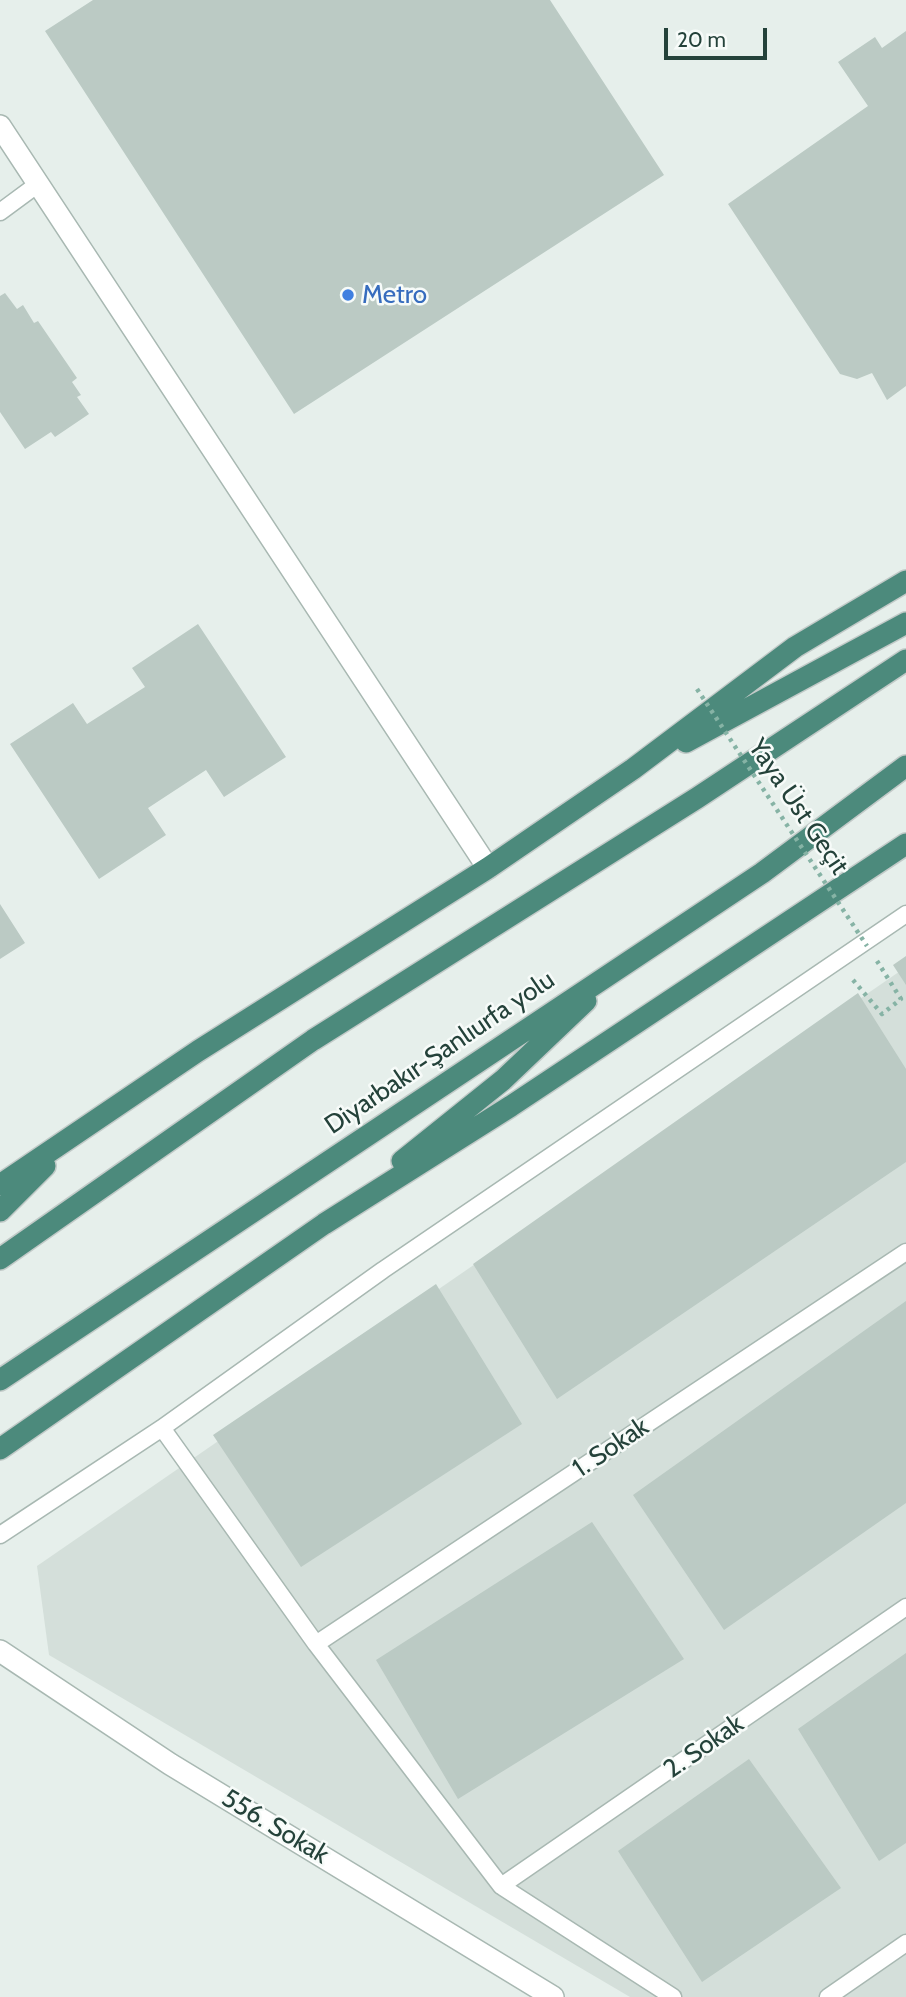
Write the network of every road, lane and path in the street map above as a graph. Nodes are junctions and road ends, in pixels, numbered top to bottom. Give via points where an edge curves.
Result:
1 (0, 126) edge
2 (38, 184) junction
3 (0, 212) edge
4 (906, 581) edge
5 (906, 624) edge
6 (906, 660) edge
7 (697, 689) dead end
8 (906, 766) edge
9 (633, 769) junction
10 (906, 844) edge
11 (488, 868) junction
12 (906, 914) edge
13 (628, 960) junction
14 (838, 961) junction
15 (78, 1132) junction
16 (0, 1185) edge
17 (0, 1211) edge
18 (324, 1224) junction
19 (906, 1252) edge
20 (0, 1259) edge
21 (0, 1380) edge
22 (162, 1428) junction
23 (0, 1449) edge
24 (0, 1535) edge
25 (906, 1607) edge
26 (316, 1644) junction
27 (0, 1651) edge
28 (501, 1886) junction
29 (906, 1943) edge
30 (553, 1997) edge
31 (673, 1997) edge
32 (828, 1997) edge

1 - 2 street
2 - 3 lane
2 - 11 street
4 - 9 highway via 795,648
5 - 9 highway
6 - 20 highway via 313,1040
7 - 14 path, Yaya Üst Geçit, bridge via 901,999 883,1014
8 - 13 highway, Diyarbakır-Şanlıurfa yolu via 762,873
9 - 11 highway
10 - 18 highway via 512,1106
11 - 15 highway
12 - 14 lane
13 - 18 highway via 503,1080
13 - 21 highway, Diyarbakır-Şanlıurfa yolu
14 - 22 lane via 383,1270
15 - 16 highway
15 - 17 highway
18 - 23 highway
19 - 26 lane, 1. Sokak
22 - 24 lane
22 - 26 lane
25 - 28 lane, 2. Sokak
26 - 28 lane
27 - 30 street, 556. Sokak via 170,1764
28 - 31 lane
29 - 32 lane

